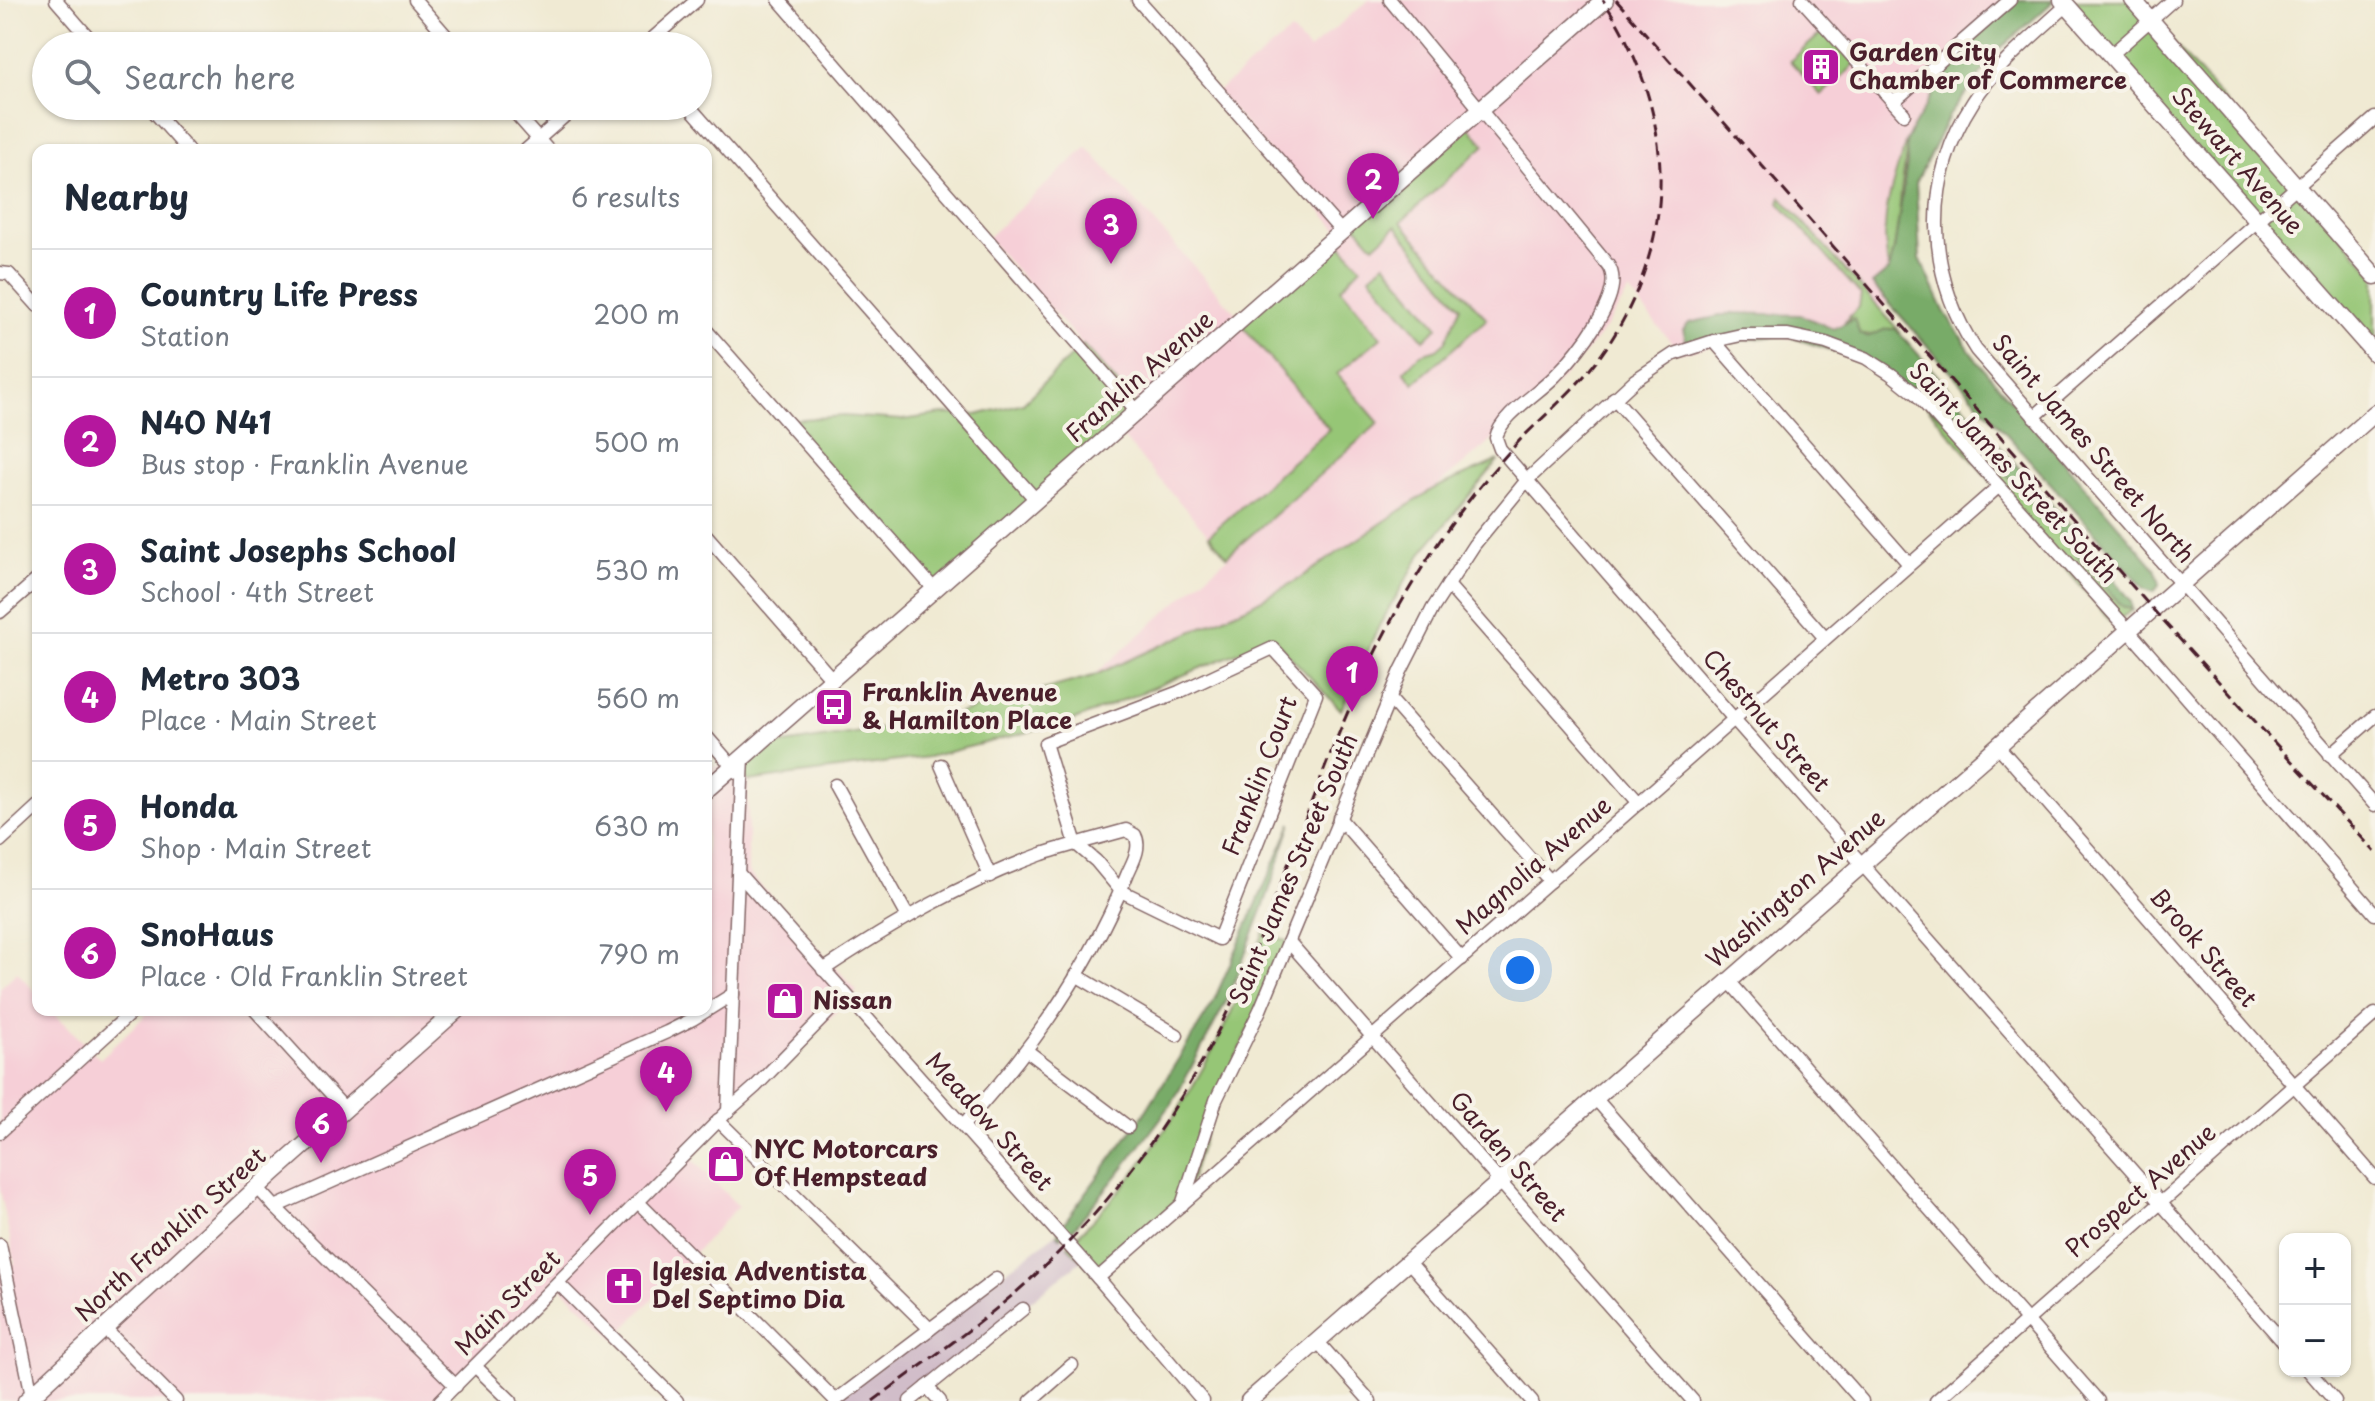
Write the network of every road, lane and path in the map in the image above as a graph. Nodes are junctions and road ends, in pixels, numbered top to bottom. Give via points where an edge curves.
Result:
1 (56, 0) edge
2 (415, 0) edge
3 (697, 0) edge
4 (779, 0) edge
5 (1138, 0) edge
6 (1390, 0) edge
7 (1605, 0) edge
8 (1802, 0) edge
9 (2010, 0) edge
10 (2133, 0) edge
11 (2173, 0) edge
12 (2064, 2) edge
13 (2150, 20) junction
14 (84, 32) edge
15 (443, 32) edge
16 (660, 32) edge
17 (2111, 55) junction
18 (1893, 102) junction
19 (1480, 110) junction
20 (1904, 114) dead end
21 (2375, 118) edge
22 (161, 120) edge
23 (521, 120) edge
24 (560, 120) edge
25 (701, 120) edge
26 (538, 139) junction
27 (183, 144) edge
28 (533, 144) edge
29 (543, 144) edge
30 (2296, 187) junction
31 (2257, 221) junction
32 (1342, 232) junction
33 (0, 260) edge
34 (5, 273) edge
35 (2375, 276) edge
36 (32, 300) edge
37 (712, 337) edge
38 (1714, 341) junction
39 (2375, 354) edge
40 (1614, 398) junction
41 (1137, 411) junction
42 (2375, 413) edge
43 (2034, 417) junction
44 (1527, 480) junction
45 (1998, 487) junction
46 (1036, 500) junction
47 (712, 542) edge
48 (1909, 564) junction
49 (32, 584) edge
50 (2183, 584) junction
51 (1448, 585) junction
52 (934, 589) junction
53 (0, 612) edge
54 (2130, 632) junction
55 (1825, 638) junction
56 (832, 679) junction
57 (1389, 698) junction
58 (2375, 716) edge
59 (1734, 719) junction
60 (712, 742) edge
61 (1998, 746) junction
62 (2330, 755) junction
63 (941, 765) dead end
64 (739, 767) junction
65 (835, 785) dead end
66 (712, 786) edge
67 (1639, 803) junction
68 (2375, 805) edge
69 (32, 812) edge
70 (1339, 818) junction
71 (0, 841) edge
72 (1076, 844) junction
73 (1861, 863) junction
74 (739, 874) junction
75 (990, 876) junction
76 (1550, 881) junction
77 (1121, 891) junction
78 (2375, 914) edge
79 (908, 917) junction
80 (1289, 942) junction
81 (1462, 959) junction
82 (823, 970) junction
83 (1076, 975) junction
84 (1728, 980) junction
85 (733, 994) junction
86 (845, 995) junction
87 (712, 1007) edge
88 (2375, 1014) edge
89 (127, 1016) edge
90 (260, 1016) edge
91 (450, 1016) edge
92 (698, 1016) edge
93 (1177, 1035) dead end
94 (1373, 1037) junction
95 (1026, 1050) junction
96 (2294, 1086) junction
97 (1594, 1097) junction
98 (345, 1109) junction
99 (723, 1116) junction
100 (963, 1125) junction
101 (1128, 1127) dead end
102 (0, 1132) edge
103 (1198, 1154) junction
104 (1217, 1173) junction
105 (2375, 1178) edge
106 (1499, 1181) junction
107 (258, 1188) junction
108 (638, 1202) junction
109 (2161, 1203) junction
110 (1182, 1205) junction
111 (275, 1207) junction
112 (1, 1255) edge
113 (1408, 1261) junction
114 (1098, 1278) junction
115 (996, 1279) dead end
116 (558, 1283) junction
117 (1023, 1309) dead end
118 (2028, 1321) junction
119 (104, 1328) junction
120 (930, 1329) junction
121 (2279, 1337) edge
122 (1317, 1341) junction
123 (1072, 1365) dead end
124 (476, 1367) junction
125 (2314, 1377) edge
126 (456, 1386) junction
127 (927, 1387) junction
128 (29, 1398) edge
129 (176, 1401) edge
130 (440, 1401) edge
131 (511, 1401) edge
132 (677, 1401) edge
133 (836, 1401) edge
134 (910, 1401) edge
135 (940, 1401) edge
136 (1031, 1401) edge
137 (1203, 1401) edge
138 (1249, 1401) edge
139 (1370, 1401) edge
140 (1532, 1401) edge
141 (1693, 1401) edge
142 (1862, 1401) edge
143 (1936, 1401) edge
144 (2098, 1401) edge
145 (2335, 1401) edge

1 - 14 street
2 - 15 street
3 - 16 street
4 - 41 street
5 - 32 street
6 - 19 street
7 - 19 main road, Franklin Avenue
8 - 18 street
9 - 18 street
10 - 13 main road, Stewart Avenue
11 - 13 street
12 - 17 main road, Stewart Avenue
12 - 43 street, Saint James Street North via 1974,100 1945,158 1937,201 1939,259 1953,310 1976,350
13 - 17 street
13 - 30 main road, Stewart Avenue
17 - 31 main road, Stewart Avenue
18 - 20 street
19 - 32 main road, Franklin Avenue
19 - 44 street, Chestnut Street via 1614,276 1610,296 1577,351 1497,433 1500,449
21 - 30 street
22 - 27 street
23 - 26 street
24 - 26 street
25 - 46 street
26 - 28 street
26 - 29 street
30 - 31 street
30 - 35 main road, Stewart Avenue
31 - 39 main road, Stewart Avenue
31 - 43 street
32 - 41 main road, Franklin Avenue
33 - 34 street
34 - 36 street
37 - 52 street
38 - 40 street, Saint James Street South via 1658,363
38 - 45 street, Saint James Street South via 1788,335 1866,358 1916,394
38 - 48 street
40 - 44 street, Saint James Street South
40 - 55 street
41 - 46 main road, Franklin Avenue
42 - 50 main road, Washington Avenue
43 - 50 street, Saint James Street North
44 - 51 street, Saint James Street South
44 - 59 street, Chestnut Street
45 - 48 street, Magnolia Avenue
45 - 54 street, Saint James Street South
46 - 52 main road, Franklin Avenue
47 - 56 street
48 - 55 street, Magnolia Avenue
49 - 53 street
50 - 54 main road, Washington Avenue
50 - 62 street, Saint James Street North
51 - 57 street, Saint James Street South
51 - 67 street
52 - 56 main road, Franklin Avenue
54 - 61 main road, Washington Avenue
54 - 78 street, Saint James Street South
55 - 59 street, Magnolia Avenue
56 - 64 main road, Franklin Avenue
57 - 70 street, Saint James Street South
57 - 76 street
58 - 62 street
59 - 67 street, Magnolia Avenue
59 - 73 street, Chestnut Street
60 - 64 street
61 - 73 main road, Washington Avenue
61 - 96 street, Brook Street
62 - 68 street, Saint James Street North
63 - 75 street
64 - 66 main road, Franklin Avenue
64 - 74 street
65 - 79 street
67 - 76 street, Magnolia Avenue
69 - 71 street
70 - 80 street, Saint James Street South
70 - 81 street
72 - 75 street
72 - 77 street
72 - 77 street via 1132,832 1138,847
72 - 77 street, Franklin Court via 1045,743 1179,692 1273,648 1316,695 1219,939
73 - 84 main road, Washington Avenue
73 - 109 street, Chestnut Street
74 - 82 street, Meadow Street
74 - 85 street
75 - 79 street
76 - 81 street, Magnolia Avenue
77 - 83 street
79 - 82 street
80 - 94 street, Garden Street
80 - 103 street, Saint James Street South via 1216,1100
81 - 94 street, Magnolia Avenue
82 - 86 street, Meadow Street
83 - 93 street
83 - 95 street
84 - 97 main road, Washington Avenue
84 - 118 street
85 - 87 street
85 - 99 street
86 - 99 street, Main Street
86 - 100 street, Meadow Street
88 - 96 street, Prospect Avenue
89 - 102 street
90 - 98 street
91 - 98 main road, North Franklin Street
92 - 111 street
94 - 104 street, Magnolia Avenue
94 - 106 street, Garden Street
95 - 100 street
95 - 101 street
96 - 105 street, Brook Street
96 - 109 street, Prospect Avenue
97 - 106 main road, Washington Avenue
97 - 142 street
98 - 107 main road, North Franklin Street
99 - 108 street, Main Street
99 - 120 street
100 - 114 street, Meadow Street
103 - 104 street
103 - 110 street, Saint James Street South
104 - 110 street, Magnolia Avenue
106 - 113 main road, Washington Avenue
106 - 141 street, Garden Street
107 - 111 street
107 - 119 main road, North Franklin Street
108 - 116 street, Main Street
108 - 133 street
109 - 118 street, Prospect Avenue
109 - 121 street, Chestnut Street
110 - 114 street, Magnolia Avenue
111 - 126 street
112 - 128 street
113 - 122 main road, Washington Avenue
113 - 140 street
114 - 137 street, Meadow Street
115 - 120 street
116 - 124 street, Main Street
116 - 132 street
117 - 127 street
118 - 143 street, Prospect Avenue
118 - 144 street
119 - 128 main road, North Franklin Street
119 - 129 street
120 - 133 street
122 - 138 main road, Washington Avenue
122 - 139 street
123 - 136 street
124 - 126 street, Main Street
124 - 131 street
125 - 145 street
126 - 130 street, Main Street
127 - 134 street
127 - 135 street

